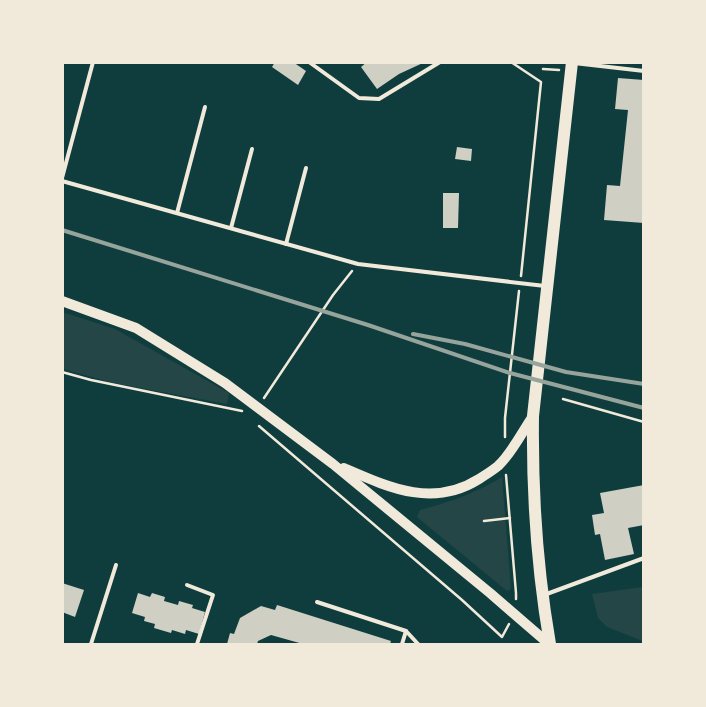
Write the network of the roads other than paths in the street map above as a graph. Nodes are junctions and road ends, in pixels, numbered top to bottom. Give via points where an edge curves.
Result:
1 (93, 62) edge
2 (310, 62) edge
3 (440, 62) edge
4 (572, 63) edge
5 (644, 71) edge
6 (205, 107) dead end
7 (252, 149) dead end
8 (306, 168) dead end
9 (62, 180) edge
10 (177, 213) junction
11 (230, 228) junction
12 (286, 244) junction
13 (548, 286) junction
14 (62, 301) edge
15 (533, 416) junction
16 (332, 464) junction
17 (644, 558) edge
18 (116, 565) dead end
19 (187, 585) dead end
20 (542, 596) junction
21 (317, 602) dead end
22 (406, 631) junction
23 (91, 644) edge
24 (197, 644) edge
25 (402, 644) edge
26 (418, 644) edge
27 (550, 644) edge

1 - 9 lane
2 - 3 lane via 359,98 379,99
4 - 5 lane
4 - 13 main road
6 - 10 lane
7 - 11 lane
8 - 12 lane
9 - 10 lane
10 - 11 lane
11 - 12 lane
12 - 13 lane via 358,264
13 - 15 main road
14 - 16 main road via 136,328 225,383
15 - 16 main road via 498,466 465,488 438,494 418,494 384,485
15 - 20 main road via 532,471
16 - 27 main road
17 - 20 lane
18 - 23 lane
19 - 24 lane via 213,595
20 - 27 main road
21 - 22 lane
22 - 25 lane
22 - 26 lane

